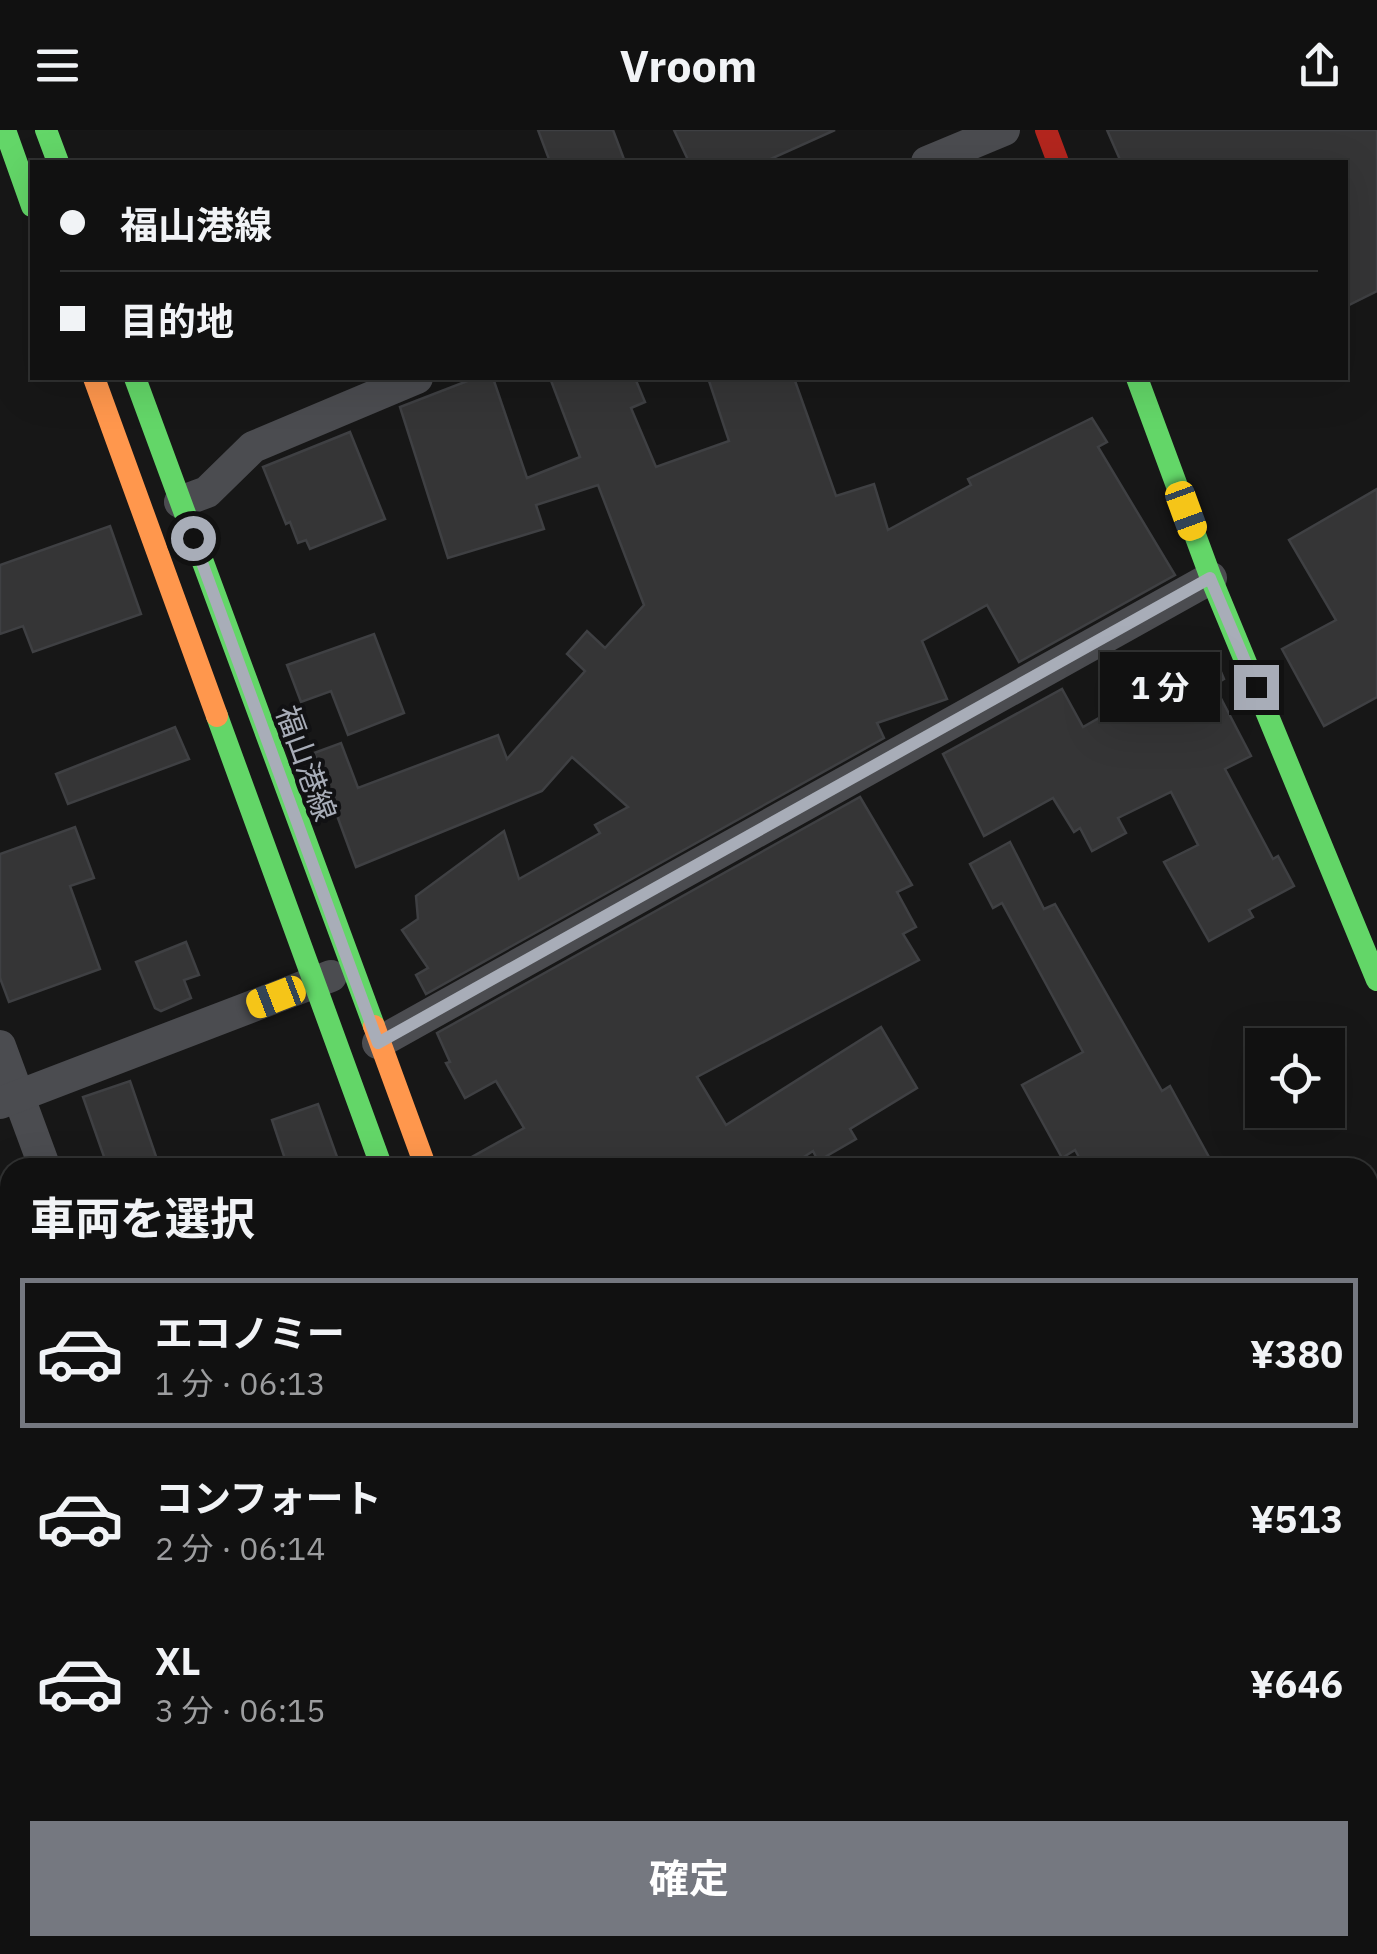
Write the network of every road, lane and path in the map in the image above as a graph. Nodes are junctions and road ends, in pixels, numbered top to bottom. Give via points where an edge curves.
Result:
1 (6, 130) edge
2 (46, 130) edge
3 (1004, 130) edge
4 (1046, 130) edge
5 (57, 160) edge
6 (932, 160) edge
7 (1057, 160) edge
8 (30, 200) edge
9 (95, 380) edge
10 (136, 380) edge
11 (412, 380) edge
12 (1138, 380) edge
13 (180, 502) junction
14 (1210, 578) junction
15 (350, 970) junction
16 (1377, 980) edge
17 (314, 982) junction
18 (378, 1043) junction
19 (0, 1046) edge
20 (9, 1100) edge
21 (40, 1158) edge
22 (378, 1158) edge
23 (422, 1158) edge

1 - 8 main road
2 - 5 main road
3 - 6 street
4 - 7 main road
9 - 17 main road
10 - 13 main road, 福山港線
11 - 13 street via 252,447 208,492
12 - 14 main road
13 - 15 main road, 福山港線
14 - 16 main road
14 - 18 street
15 - 17 street
15 - 18 main road, 福山港線
17 - 20 street
17 - 22 main road
18 - 23 main road, 福山港線
19 - 20 street
20 - 21 street

